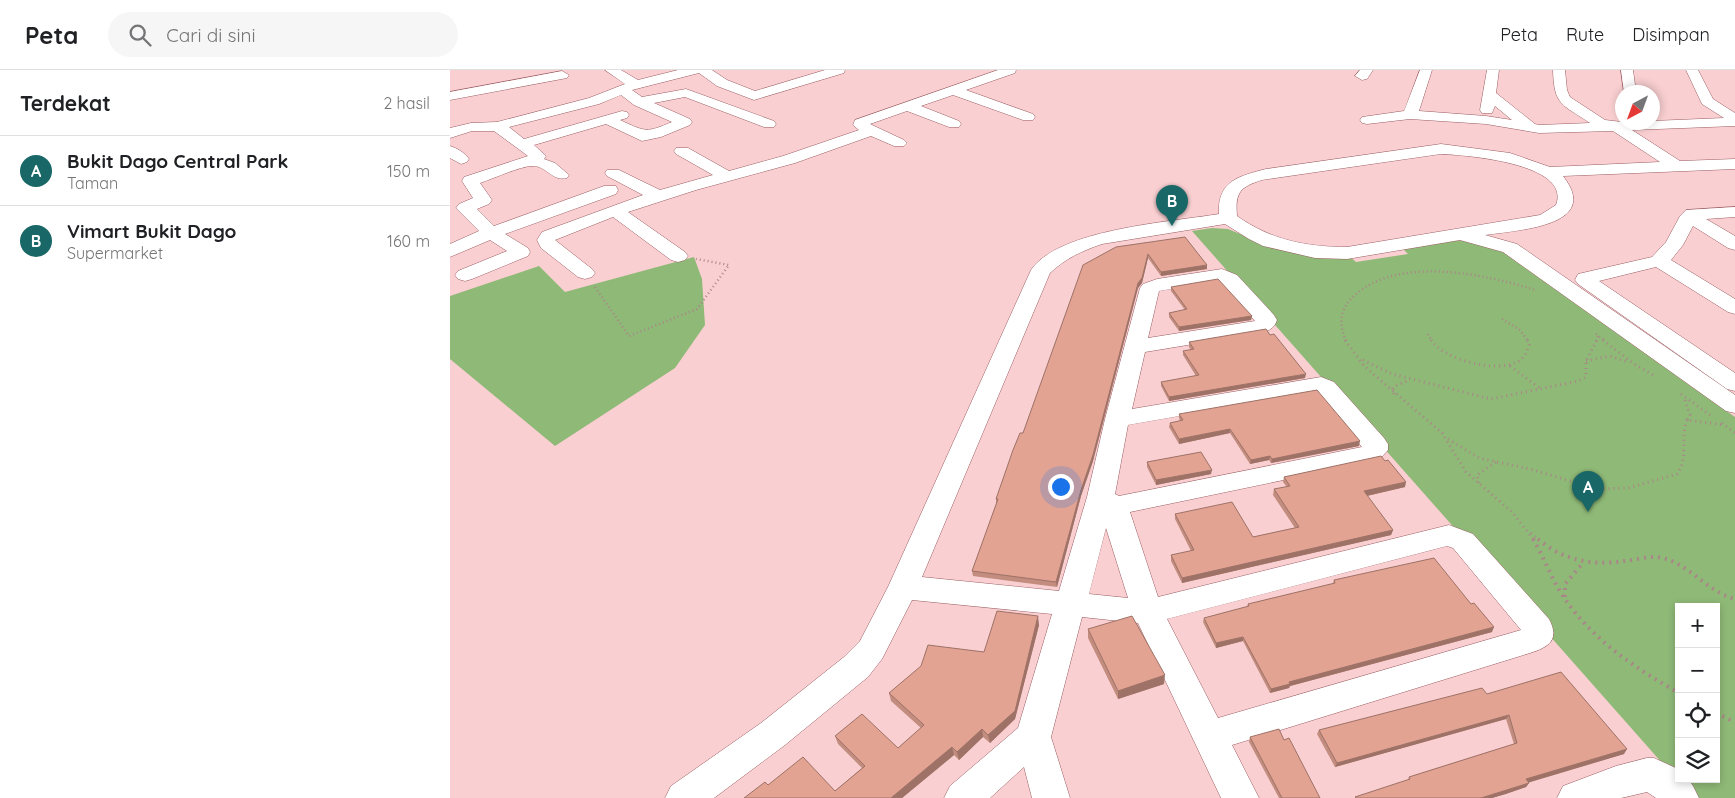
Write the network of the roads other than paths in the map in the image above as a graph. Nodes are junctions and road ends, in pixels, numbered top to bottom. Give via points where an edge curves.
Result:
1 (611, 70) edge
2 (695, 70) edge
3 (704, 70) edge
4 (839, 70) edge
5 (990, 70) edge
6 (1010, 70) edge
7 (1426, 70) edge
8 (1493, 70) edge
9 (1559, 70) edge
10 (1627, 70) edge
11 (1692, 70) edge
12 (562, 75) dead end
13 (1629, 85) edge
14 (629, 87) junction
15 (948, 87) junction
16 (1489, 94) junction
17 (450, 96) edge
18 (645, 104) junction
19 (907, 106) junction
20 (1410, 115) junction
21 (752, 117) junction
22 (1028, 117) dead end
23 (1660, 117) edge
24 (606, 119) junction
25 (1367, 120) dead end
26 (1486, 120) junction
27 (1735, 121) edge
28 (735, 122) dead end
29 (770, 124) dead end
30 (954, 124) dead end
31 (1671, 125) junction
32 (497, 126) junction
33 (1607, 126) junction
34 (1532, 129) junction
35 (870, 131) junction
36 (450, 133) edge
37 (899, 143) dead end
38 (522, 144) junction
39 (682, 151) dead end
40 (533, 160) junction
41 (1735, 164) edge
42 (1676, 166) junction
43 (1659, 167) junction
44 (1546, 172) junction
45 (561, 175) dead end
46 (726, 175) junction
47 (658, 196) junction
48 (457, 210) edge
49 (616, 211) junction
50 (1734, 213) edge
51 (1689, 216) junction
52 (1228, 218) junction
53 (1510, 225) junction
54 (491, 233) junction
55 (1461, 234) junction
56 (1735, 244) edge
57 (1510, 248) junction
58 (450, 251) edge
59 (678, 256) road end
60 (1659, 261) junction
61 (585, 273) road end
62 (466, 275) dead end
63 (1735, 308) edge
64 (1134, 347) dead end
65 (1735, 384) edge
66 (1735, 406) edge
67 (1117, 419) junction
68 (1109, 502) junction
69 (902, 586) junction
70 (1072, 605) junction
71 (1148, 612) junction
72 (1210, 736) junction
73 (1033, 737) junction
74 (684, 798) edge
75 (963, 798) edge
76 (1051, 798) edge
77 (1240, 798) edge
78 (1576, 798) edge
79 (1680, 798) edge

1 - 14 street
2 - 14 street
3 - 4 street via 722,84 754,96
5 - 15 street
6 - 15 street
7 - 20 street
8 - 16 street
9 - 33 street via 1561,96
10 - 13 street
11 - 27 street via 1703,81 1706,101
12 - 17 street
14 - 18 street
14 - 32 street via 594,101
15 - 19 street
15 - 22 street
16 - 26 street
16 - 34 street
18 - 21 street via 686,93
18 - 24 street
18 - 24 street via 685,122 642,136
19 - 30 street
19 - 35 street via 860,123
20 - 25 street
20 - 26 street
21 - 28 street
21 - 29 street
23 - 31 street
24 - 38 street
26 - 34 street
27 - 31 street
31 - 33 street
32 - 36 street via 471,127
32 - 38 street
33 - 34 street
33 - 42 street
33 - 43 street
35 - 37 street
35 - 46 street via 778,162
38 - 40 street via 537,154
39 - 46 street
40 - 45 street
40 - 48 street via 470,181 483,200
41 - 42 street
42 - 43 street
43 - 44 street
44 - 52 street via 1516,160 1479,152 1426,150 1254,178 1231,190 1226,200
44 - 53 street via 1563,186 1564,206 1545,220
46 - 47 street
47 - 49 street
47 - 54 street via 611,181
48 - 54 street
49 - 59 street
49 - 61 street via 556,233 546,240
50 - 51 street via 1696,213
51 - 56 street
51 - 60 street via 1674,245
52 - 55 street via 1244,231 1278,246 1323,254
52 - 69 street via 1099,239 1057,256 1041,270
53 - 55 street
53 - 57 street
54 - 58 street
54 - 62 street via 521,252
55 - 57 street
57 - 66 street
60 - 63 street
60 - 65 street via 1588,276 1585,280
64 - 67 street
67 - 68 street
67 - 68 street via 1322,384 1375,444 1375,450 1370,454
68 - 70 street
68 - 71 street via 1116,514
69 - 70 street
69 - 74 street via 871,650 856,667 773,734
70 - 71 street
70 - 73 street
71 - 72 street
71 - 72 street via 1449,535 1463,541 1538,628 1538,636 1530,640
72 - 77 street
73 - 75 street
73 - 76 street
78 - 79 street via 1644,774 1656,776

